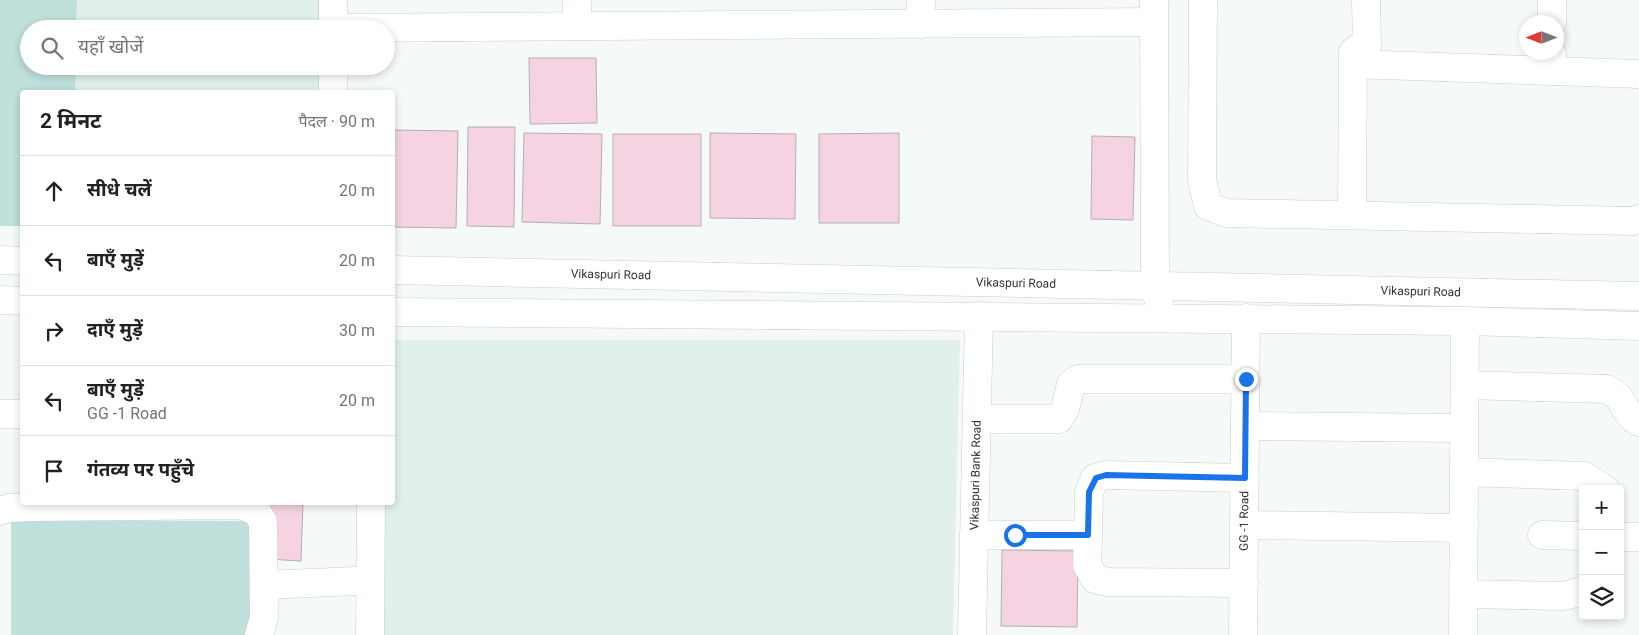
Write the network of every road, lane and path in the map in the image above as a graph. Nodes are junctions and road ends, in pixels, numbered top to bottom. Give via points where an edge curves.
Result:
1 (333, 0) edge
2 (1203, 0) edge
3 (1366, 0) edge
4 (1552, 0) edge
5 (1154, 11) edge
6 (921, 12) edge
7 (577, 13) edge
8 (1552, 15) edge
9 (333, 20) edge
10 (395, 24) edge
11 (1552, 62) edge
12 (1353, 64) junction
13 (1639, 74) edge
14 (333, 75) edge
15 (333, 90) edge
16 (1352, 215) junction
17 (1639, 219) edge
18 (0, 260) edge
19 (20, 261) edge
20 (395, 270) edge
21 (1155, 286) junction
22 (1639, 296) edge
23 (0, 300) edge
24 (20, 300) edge
25 (395, 312) edge
26 (978, 316) junction
27 (1163, 318) junction
28 (1246, 318) junction
29 (1465, 321) junction
30 (1639, 326) edge
31 (1246, 379) junction
32 (1465, 384) junction
33 (0, 414) edge
34 (20, 414) edge
35 (977, 420) junction
36 (1639, 422) edge
37 (1245, 426) junction
38 (1464, 428) junction
39 (1464, 472) junction
40 (1245, 478) junction
41 (1599, 485) edge
42 (133, 505) edge
43 (242, 505) edge
44 (356, 505) edge
45 (371, 505) edge
46 (0, 512) edge
47 (1244, 525) junction
48 (1464, 528) junction
49 (974, 535) junction
50 (1088, 535) junction
51 (1542, 535) dead end
52 (1579, 536) edge
53 (1624, 537) edge
54 (1639, 538) edge
55 (356, 581) junction
56 (1244, 582) junction
57 (264, 585) junction
58 (1579, 592) edge
59 (1464, 594) junction
60 (259, 635) edge
61 (355, 635) edge
62 (370, 635) edge
63 (972, 635) edge
64 (1243, 635) edge
65 (1255, 635) edge
66 (1463, 635) edge

1 - 9 street
2 - 16 street via 1202,180 1208,206 1226,213
3 - 12 street via 1367,46 1353,52
4 - 8 street
5 - 6 street
5 - 21 street
6 - 7 street
7 - 10 street
11 - 12 street
11 - 13 street
12 - 16 street
14 - 15 street
16 - 17 street
18 - 19 street
20 - 21 street, Vikaspuri Road
21 - 22 street, Vikaspuri Road
21 - 27 street
23 - 24 street
25 - 26 street
26 - 27 street
26 - 35 street, Vikaspuri Bank Road
27 - 28 street
28 - 29 street
28 - 31 street, GG -1 Road
29 - 30 street
29 - 32 street
31 - 35 street via 1078,379 1071,384 1060,419
31 - 37 street, GG -1 Road
32 - 36 street via 1607,388 1620,398 1625,411
32 - 38 street
33 - 34 street
35 - 49 street, Vikaspuri Bank Road
37 - 38 street
37 - 40 street, GG -1 Road
38 - 39 street
39 - 41 street via 1584,476
39 - 48 street
40 - 47 street, GG -1 Road
40 - 50 street via 1106,475 1096,478 1089,492
42 - 46 street via 9,508
43 - 57 street via 257,512 263,522
44 - 55 street
45 - 62 street
47 - 48 street
47 - 56 street, GG -1 Road
48 - 59 street
49 - 50 street
49 - 63 street, Vikaspuri Bank Road
50 - 56 street via 1087,566 1095,579 1108,582
51 - 52 street
53 - 54 street
55 - 57 street
55 - 61 street
56 - 64 street, GG -1 Road
57 - 60 street via 264,618
58 - 59 street via 1564,596
59 - 66 street
64 - 65 street

